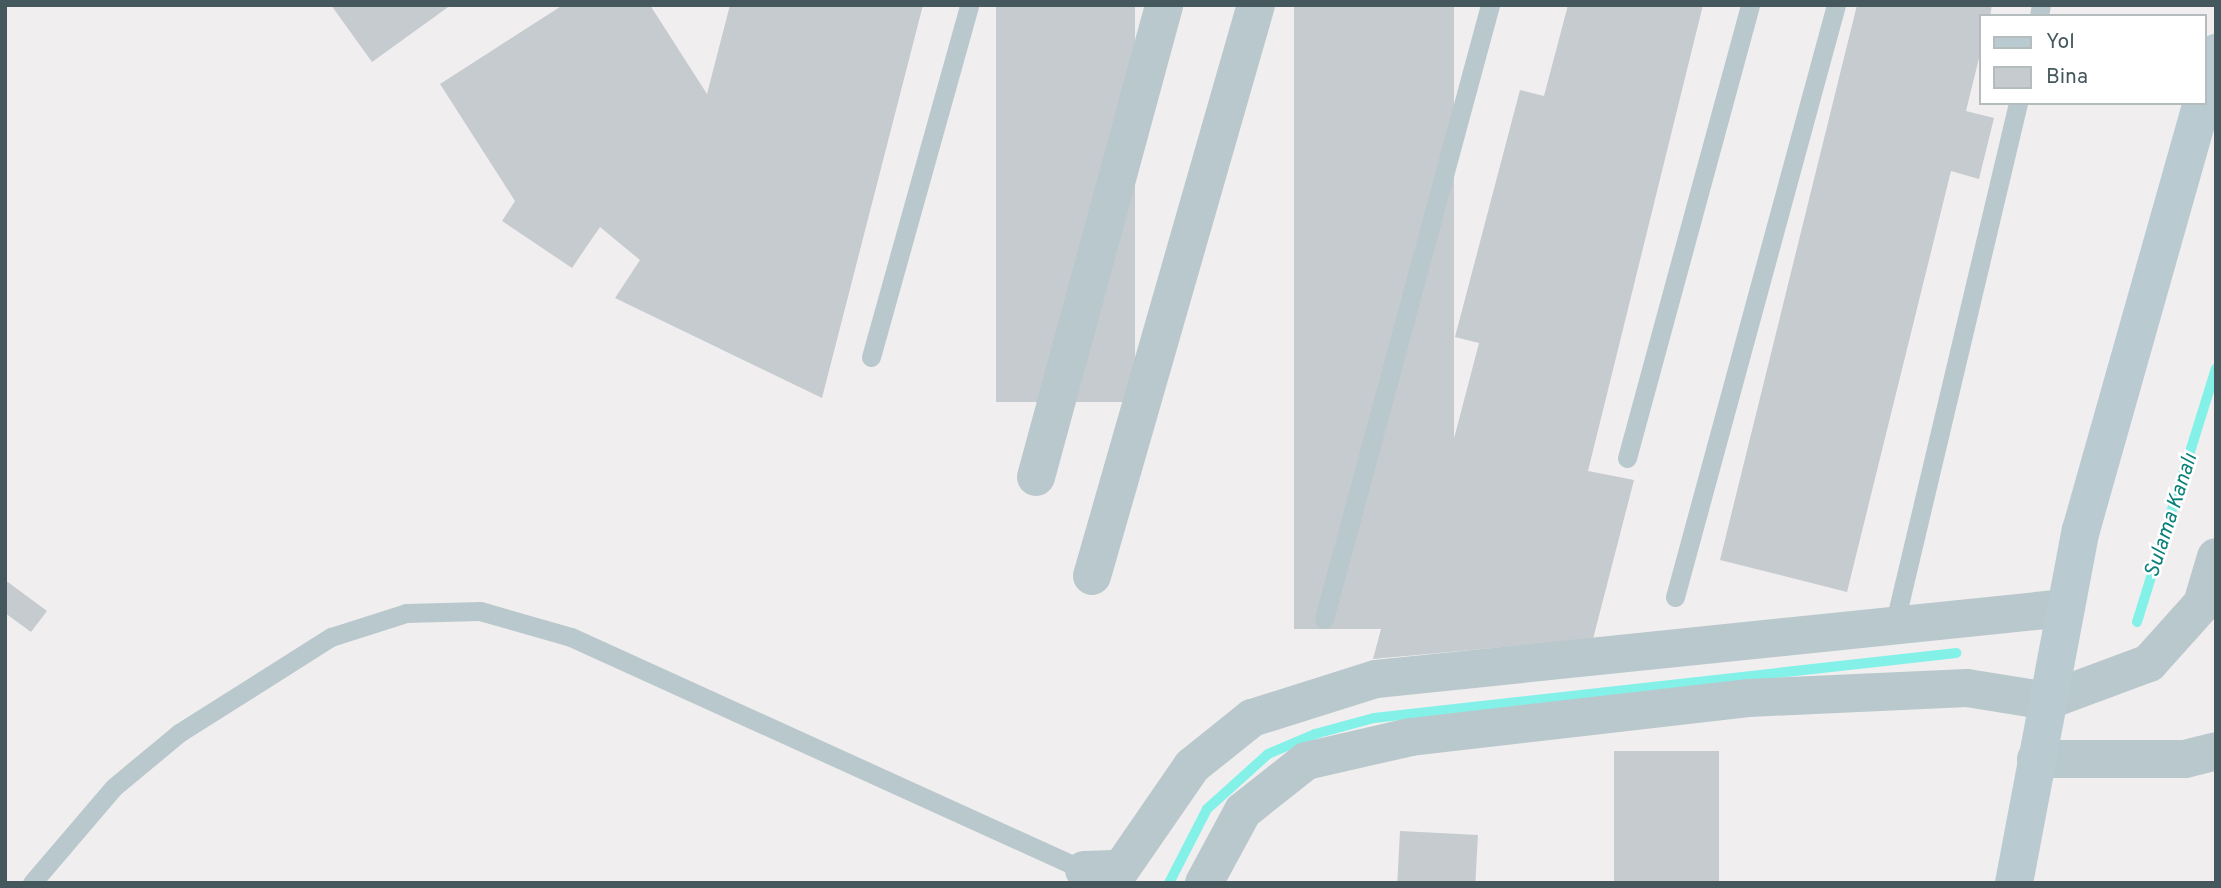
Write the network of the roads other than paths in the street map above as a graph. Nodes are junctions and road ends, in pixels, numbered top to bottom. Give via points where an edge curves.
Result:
1 (969, 5) edge
2 (1164, 5) edge
3 (1255, 5) edge
4 (1490, 5) edge
5 (1750, 5) edge
6 (1836, 5) edge
7 (2216, 53) edge
8 (2207, 83) edge
9 (2018, 105) edge
10 (2201, 105) edge
11 (871, 357) dead end
12 (1627, 458) dead end
13 (1036, 477) dead end
14 (2216, 557) edge
15 (1092, 576) dead end
16 (1675, 597) dead end
17 (2065, 608) junction
18 (1324, 619) dead end
19 (1894, 626) junction
20 (2047, 701) junction
21 (2216, 751) edge
22 (2036, 759) junction
23 (1084, 870) joint
24 (32, 883) edge
25 (1204, 883) edge
26 (2014, 883) edge

1 - 11 lane
2 - 13 street
3 - 15 street
4 - 18 lane
5 - 12 lane
6 - 16 lane
7 - 8 main road
9 - 19 lane
10 - 17 main road via 2081,530
14 - 20 street via 2202,604 2149,663
17 - 19 street
17 - 20 main road
19 - 23 street via 1376,679 1252,718 1192,766 1121,869
20 - 22 main road
20 - 25 street via 1967,688 1748,698 1410,737 1306,761 1242,811
21 - 22 street via 2185,758
22 - 26 main road
23 - 24 lane via 571,638 480,611 406,613 331,637 179,733 114,787

